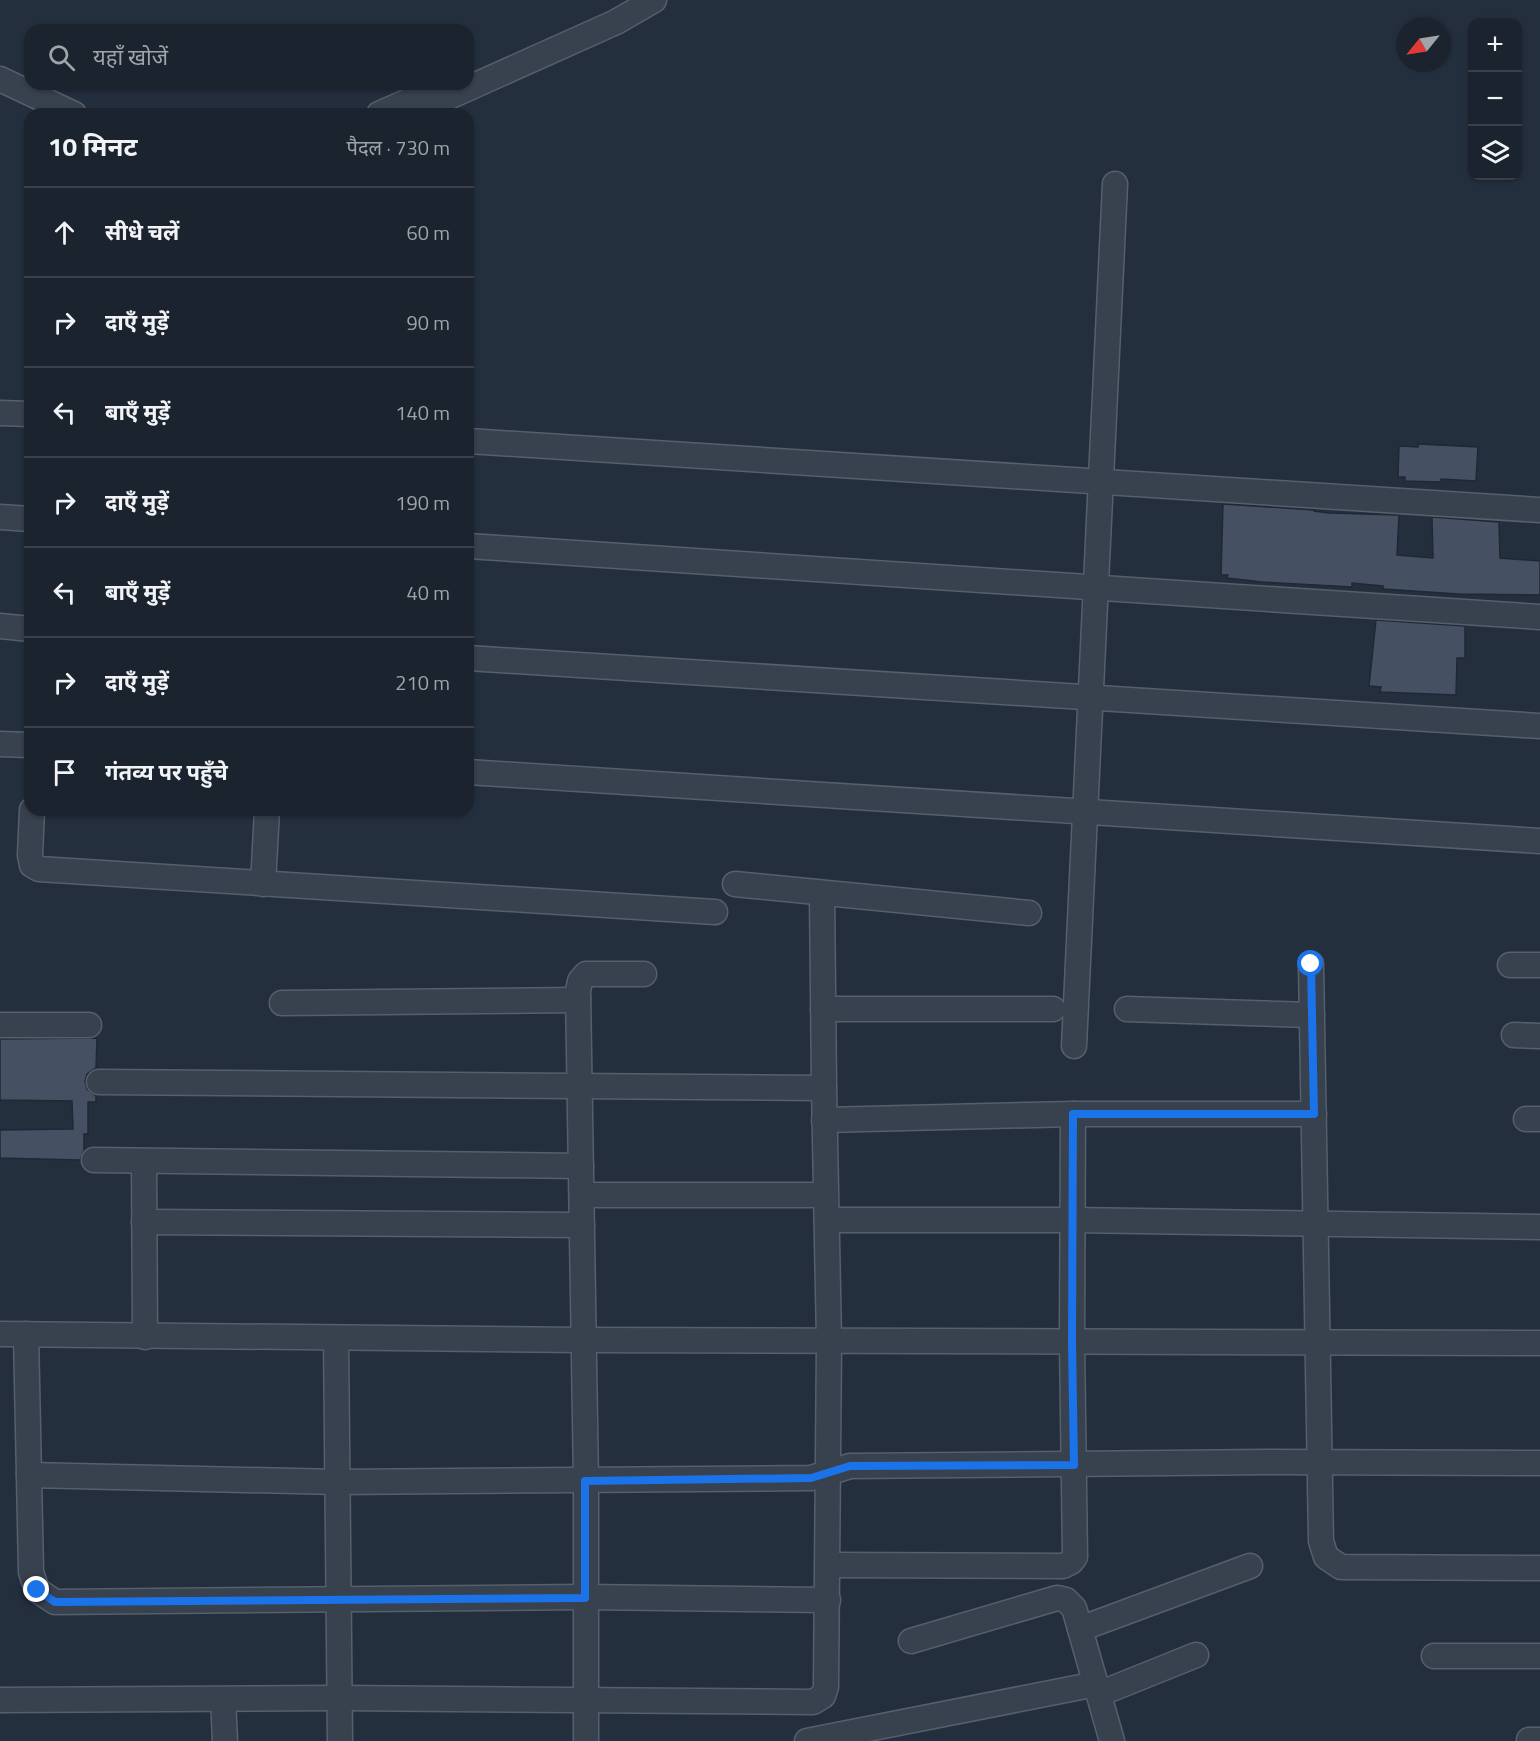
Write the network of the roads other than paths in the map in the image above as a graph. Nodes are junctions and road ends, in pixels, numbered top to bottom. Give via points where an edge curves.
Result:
1 (627, 0) edge
2 (654, 0) edge
3 (474, 70) edge
4 (0, 80) edge
5 (474, 86) edge
6 (432, 90) edge
7 (464, 90) edge
8 (61, 108) edge
9 (392, 108) edge
10 (424, 108) edge
11 (1115, 184) dead end
12 (0, 412) edge
13 (24, 414) edge
14 (474, 441) edge
15 (1101, 482) junction
16 (1540, 510) edge
17 (0, 517) edge
18 (24, 519) edge
19 (474, 546) edge
20 (1096, 589) junction
21 (1540, 617) edge
22 (0, 626) edge
23 (24, 628) edge
24 (474, 658) edge
25 (1091, 697) junction
26 (1540, 726) edge
27 (0, 744) edge
28 (24, 745) edge
29 (474, 772) edge
30 (1084, 812) junction
31 (32, 816) edge
32 (267, 816) edge
33 (1540, 841) edge
34 (263, 884) junction
35 (735, 884) dead end
36 (822, 893) junction
37 (715, 912) dead end
38 (1029, 913) dead end
39 (1311, 964) dead end
40 (1510, 965) dead end
41 (1540, 965) edge
42 (644, 974) dead end
43 (578, 1000) junction
44 (282, 1003) dead end
45 (823, 1009) junction
46 (1053, 1009) dead end
47 (1127, 1009) dead end
48 (1312, 1015) junction
49 (0, 1025) edge
50 (89, 1025) dead end
51 (1514, 1035) dead end
52 (1540, 1036) edge
53 (1074, 1046) dead end
54 (99, 1082) dead end
55 (580, 1084) junction
56 (824, 1088) junction
57 (1073, 1114) junction
58 (1314, 1114) junction
59 (824, 1119) junction
60 (94, 1160) dead end
61 (144, 1161) junction
62 (581, 1166) junction
63 (582, 1195) junction
64 (825, 1195) junction
65 (827, 1220) junction
66 (1073, 1220) junction
67 (144, 1222) junction
68 (582, 1224) junction
69 (1316, 1224) junction
70 (1540, 1227) edge
71 (0, 1334) edge
72 (26, 1334) junction
73 (145, 1336) junction
74 (336, 1338) junction
75 (584, 1340) junction
76 (829, 1341) junction
77 (1072, 1342) junction
78 (1318, 1342) junction
79 (1540, 1343) edge
80 (1320, 1462) junction
81 (1540, 1463) edge
82 (1074, 1465) junction
83 (827, 1472) junction
84 (29, 1475) junction
85 (585, 1481) junction
86 (338, 1482) junction
87 (828, 1565) junction
88 (1250, 1566) dead end
89 (1540, 1568) edge
90 (585, 1598) junction
91 (339, 1599) junction
92 (828, 1600) junction
93 (1080, 1629) junction
94 (911, 1641) dead end
95 (1196, 1655) dead end
96 (1434, 1656) dead end
97 (1540, 1656) edge
98 (1097, 1689) junction
99 (339, 1698) junction
100 (223, 1699) junction
101 (0, 1700) edge
102 (586, 1700) junction
103 (225, 1741) edge
104 (339, 1741) edge
105 (586, 1741) edge
106 (807, 1741) edge
107 (1112, 1741) edge

1 - 3 street
2 - 5 street via 616,22
4 - 8 street
6 - 9 street
7 - 10 street
11 - 15 street
12 - 13 street
14 - 15 street
15 - 16 street
15 - 20 street
17 - 18 street
19 - 20 street
20 - 21 street
20 - 25 street
22 - 23 street
24 - 25 street
25 - 26 street
25 - 30 street
27 - 28 street
29 - 30 street
30 - 33 street
30 - 53 street
31 - 34 street via 30,855 32,865 39,869
32 - 34 street
34 - 37 street
35 - 36 street
36 - 38 street
36 - 45 street
39 - 48 street
40 - 41 street
42 - 43 street via 586,974 580,981
43 - 44 street
43 - 55 street
45 - 46 street
45 - 56 street
47 - 48 street
48 - 58 street
49 - 50 street
51 - 52 street
54 - 55 street
55 - 56 street
55 - 62 street
56 - 59 street
57 - 58 street
57 - 59 street
57 - 66 street
58 - 69 street
59 - 64 street
60 - 61 street
61 - 62 street
61 - 67 street
62 - 63 street
63 - 64 street
63 - 68 street
64 - 65 street
65 - 66 street
65 - 76 street
66 - 69 street
66 - 77 street
67 - 68 street
67 - 73 street
68 - 75 street
69 - 70 street
69 - 78 street
71 - 72 street
72 - 73 street
72 - 84 street
73 - 74 street
74 - 75 street
74 - 86 street
75 - 76 street
75 - 85 street
76 - 77 street
76 - 83 street
77 - 78 street
77 - 82 street
78 - 79 street
78 - 80 street
80 - 81 street
80 - 82 street
80 - 89 street via 1321,1541 1326,1557 1341,1567
82 - 83 street via 850,1466
82 - 87 street via 1075,1557 1063,1566
83 - 85 street via 811,1478
83 - 87 street
84 - 86 street
84 - 91 street via 31,1572 37,1590 55,1602
85 - 86 street
85 - 90 street
86 - 91 street
87 - 92 street
88 - 93 street
90 - 91 street
90 - 92 street
90 - 102 street
91 - 99 street
92 - 102 street via 826,1687 823,1696 813,1702
93 - 94 street via 1074,1608 1057,1598
93 - 98 street
95 - 98 street
96 - 97 street
98 - 106 street
98 - 107 street
99 - 100 street
99 - 102 street
99 - 104 street
100 - 101 street
100 - 103 street
102 - 105 street

